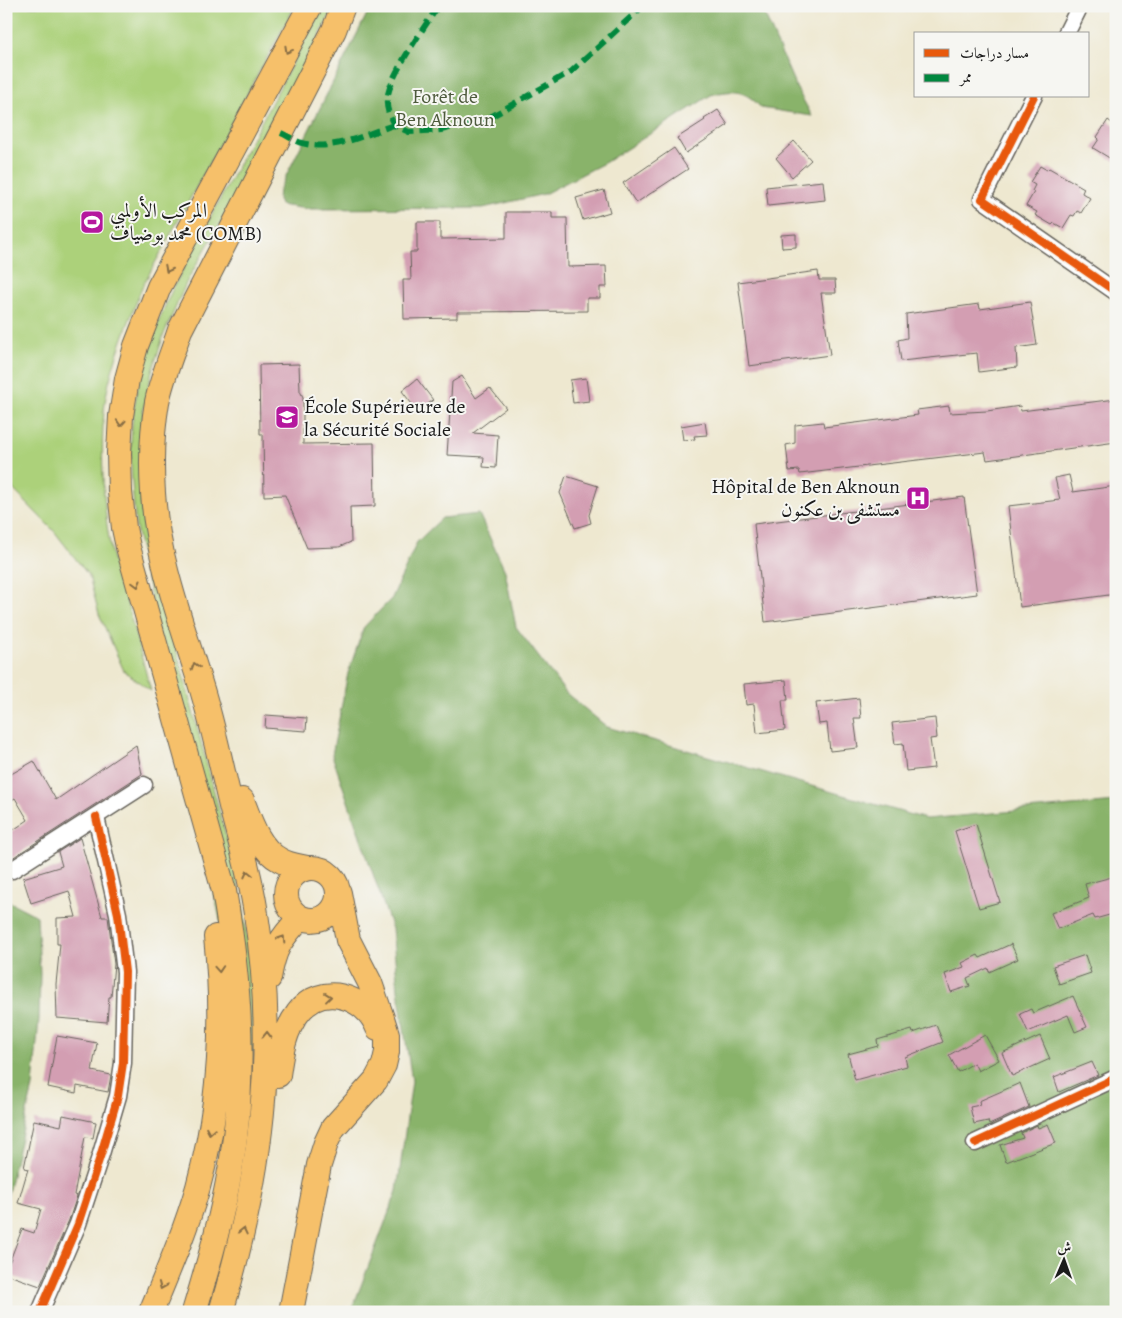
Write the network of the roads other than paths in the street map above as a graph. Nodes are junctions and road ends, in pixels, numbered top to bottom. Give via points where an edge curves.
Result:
1 (310, 6) edge
2 (343, 6) edge
3 (348, 6) edge
4 (1080, 6) edge
5 (334, 30) junction
6 (1067, 32) edge
7 (1033, 98) edge
8 (1116, 292) edge
9 (206, 701) junction
10 (193, 782) junction
11 (144, 785) dead end
12 (96, 817) junction
13 (307, 868) junction
14 (12, 870) dead end
15 (339, 893) junction
16 (305, 919) junction
17 (373, 995) junction
18 (266, 999) junction
19 (384, 1065) junction
20 (1116, 1078) edge
21 (975, 1143) dead end
22 (254, 1176) junction
23 (211, 1253) junction
24 (237, 1258) junction
25 (40, 1312) edge
26 (151, 1312) edge
27 (184, 1312) edge
28 (194, 1312) edge
29 (221, 1312) edge
30 (230, 1312) edge
31 (291, 1312) edge

1 -> 10 highway via 162,281 136,346 124,397 119,453 124,528
2 - 5 highway
3 - 5 highway
4 - 6 street
9 -> 5 highway via 159,538 153,478 157,402 175,345 194,301
7 - 8 street via 982,199
9 - 13 highway via 248,817 260,840 280,860
18 -> 9 highway via 256,913
10 - 23 highway via 224,891 238,992 240,1084 224,1205
10 -> 26 highway via 218,951 219,1059 213,1114 198,1187
11 - 12 street
12 - 14 street
12 - 25 street via 118,914 125,972 123,1063 118,1096 95,1152 78,1224
13 - 15 highway via 316,868 332,876
13 - 16 highway via 293,876 286,891 293,913
15 - 16 highway via 338,902 328,916 320,920
15 - 17 highway via 348,940
16 - 17 highway via 337,941 363,986
18 -> 16 highway via 278,943
17 - 19 highway via 387,1034
22 -> 18 highway via 264,1099
22 -> 19 highway via 272,1116 283,1044 298,1012 312,1001 328,995 355,1001 375,1019 383,1044
19 - 31 highway via 365,1094 333,1128 326,1143
20 - 21 street
24 -> 22 highway
23 - 27 highway
23 - 28 highway
24 - 29 highway
24 - 30 highway

